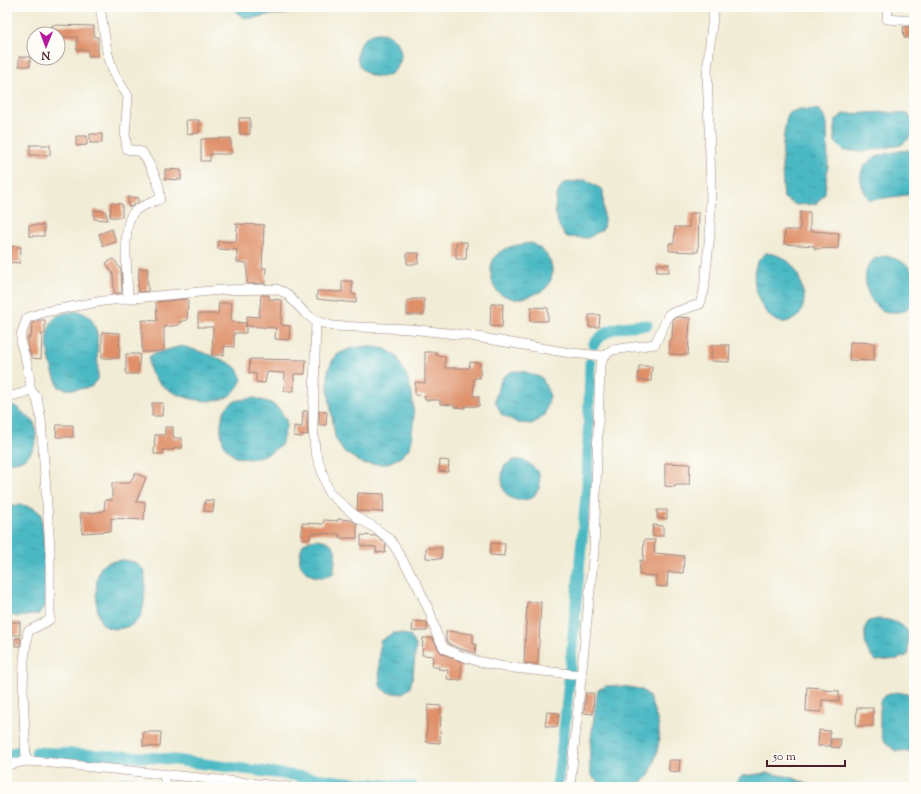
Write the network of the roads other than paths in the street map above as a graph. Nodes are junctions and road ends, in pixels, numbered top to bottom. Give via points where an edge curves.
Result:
1 (100, 7) edge
2 (714, 7) edge
3 (888, 7) edge
4 (914, 21) edge
5 (128, 299) junction
6 (316, 321) junction
7 (604, 356) junction
8 (30, 389) junction
9 (7, 397) edge
10 (581, 675) junction
11 (26, 761) junction
12 (7, 765) edge
13 (164, 774) junction
14 (166, 787) edge
15 (288, 787) edge
16 (570, 787) edge

1 - 5 street via 107,51 114,74 128,96 125,135 127,149 142,152 161,192 160,199 133,212 127,224 125,234
2 - 7 street via 707,70 710,233 704,291 700,304 669,314 655,344 612,350
3 - 4 street via 887,19
5 - 6 street via 221,290 276,289 286,293
5 - 8 street via 70,307 28,318 21,334 21,344 28,364
6 - 7 street via 333,326 410,329 465,335 534,348
6 - 10 street via 313,426 315,450 329,493 358,518 390,539 417,584 444,648 484,663 504,667
7 - 10 street via 599,379 594,550
8 - 9 street
8 - 11 street via 37,398 41,419 50,548 50,618 28,631 23,690
10 - 16 street
11 - 12 street
11 - 13 street
13 - 14 street
13 - 15 street

